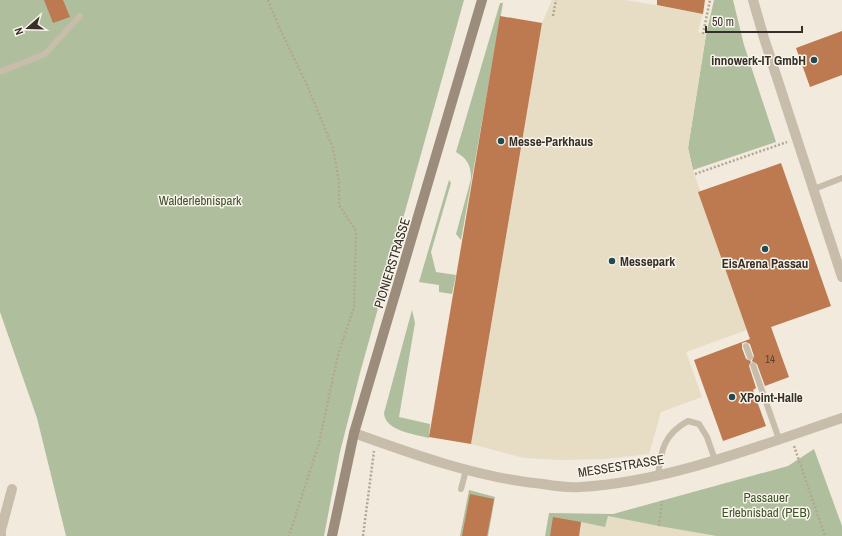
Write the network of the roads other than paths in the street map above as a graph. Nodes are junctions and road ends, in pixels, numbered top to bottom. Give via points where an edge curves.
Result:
1 (482, 0) edge
2 (753, 0) edge
3 (80, 16) dead end
4 (0, 72) edge
5 (842, 178) edge
6 (814, 189) junction
7 (842, 277) edge
8 (746, 346) dead end
9 (750, 357) dead end
10 (753, 365) dead end
11 (842, 418) edge
12 (354, 433) junction
13 (779, 440) junction
14 (715, 460) junction
15 (466, 470) junction
16 (658, 475) junction
17 (12, 489) dead end
18 (461, 489) dead end
19 (1, 536) edge
20 (332, 536) edge

1 - 12 main road, PIONIERSTRASSE
2 - 6 street
3 - 4 lane via 45,54
5 - 6 lane
6 - 7 street
8 - 9 lane
10 - 13 lane
11 - 13 street, MESSESTRASSE
12 - 15 street, MESSESTRASSE
12 - 20 main road, PIONIERSTRASSE
13 - 14 street, MESSESTRASSE
14 - 16 street, MESSESTRASSE
14 - 16 lane via 707,437 699,424 688,421 678,426 667,438
15 - 16 street, MESSESTRASSE via 526,483 579,487
15 - 18 lane
17 - 19 street

